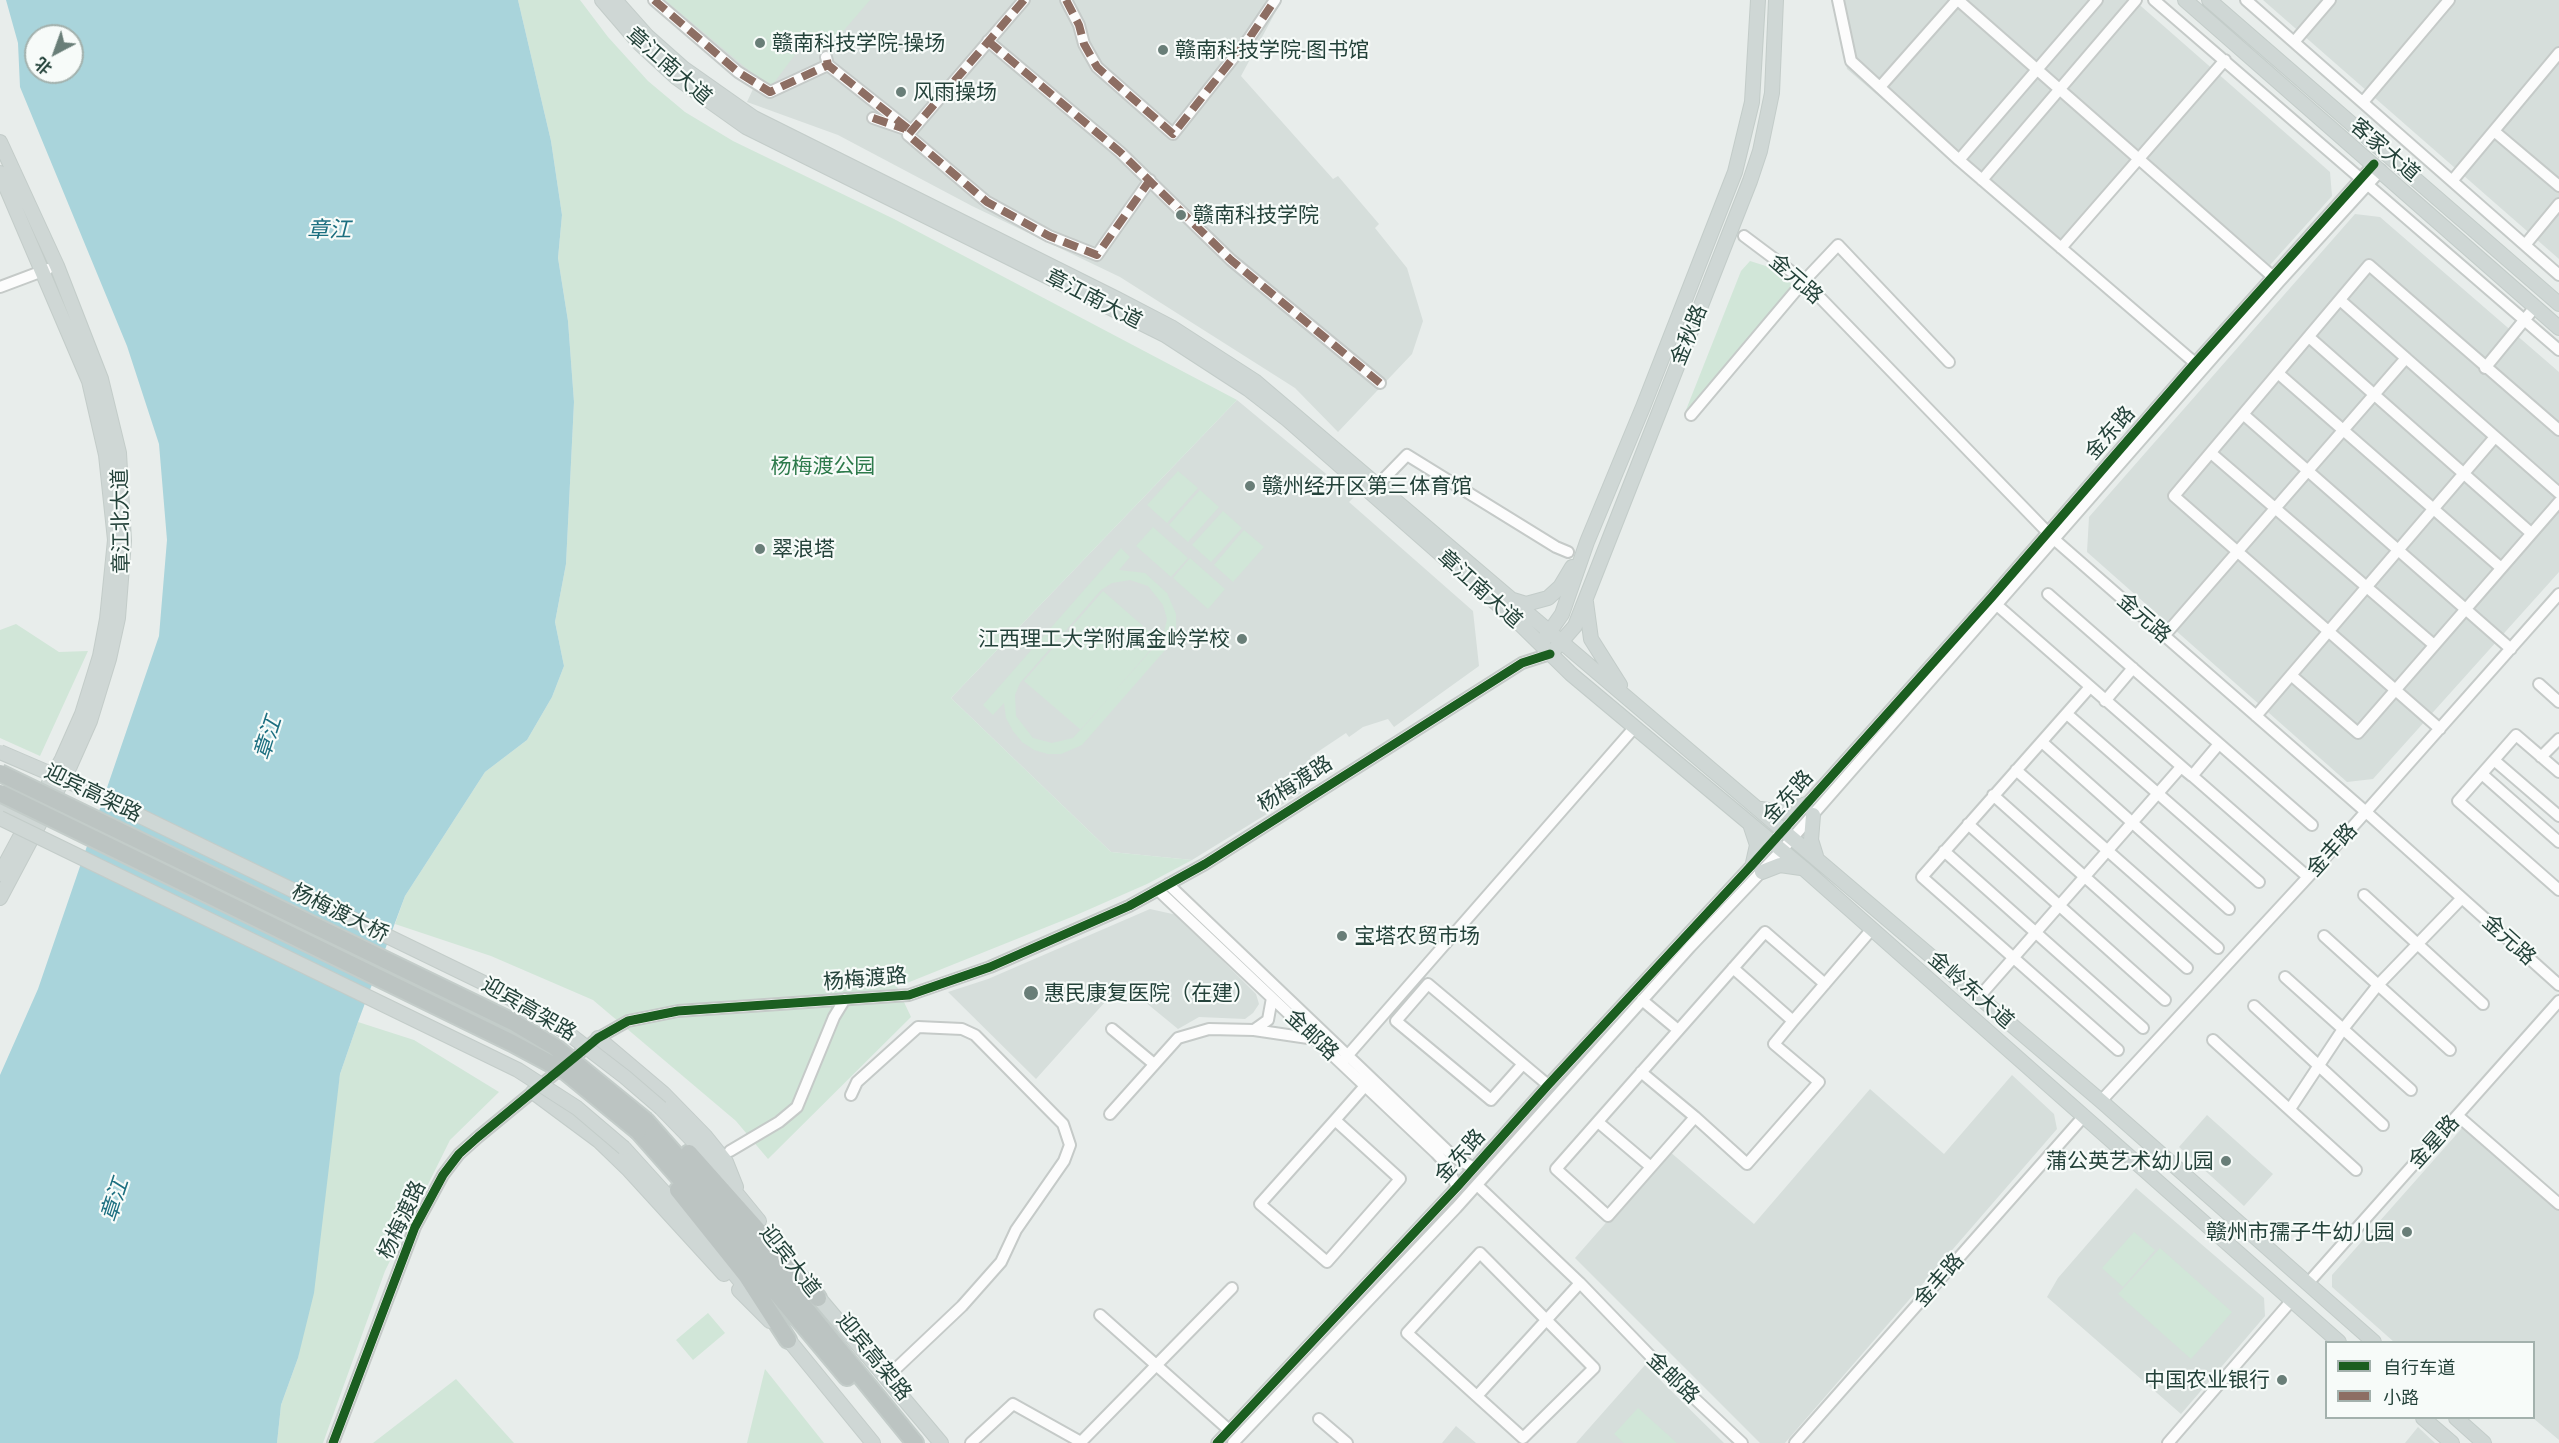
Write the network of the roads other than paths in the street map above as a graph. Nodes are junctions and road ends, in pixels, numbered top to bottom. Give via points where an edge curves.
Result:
1 (602, 0) edge
2 (615, 0) edge
3 (654, 0) edge
4 (1024, 0) edge
5 (1066, 0) edge
6 (1275, 0) edge
7 (1758, 0) edge
8 (1776, 0) edge
9 (1838, 0) edge
10 (1958, 0) edge
11 (2097, 0) edge
12 (2136, 0) edge
13 (2154, 0) edge
14 (2185, 0) edge
15 (2209, 0) edge
16 (2246, 0) edge
17 (2330, 0) edge
18 (2449, 0) edge
19 (988, 41) junction
20 (2294, 42) junction
21 (2559, 52) edge
22 (2225, 60) junction
23 (2038, 69) junction
24 (1880, 87) junction
25 (2060, 89) junction
26 (2363, 102) junction
27 (731, 111) junction
28 (873, 118) dead end
29 (911, 130) junction
30 (2494, 131) junction
31 (0, 142) edge
32 (2139, 159) junction
33 (1959, 160) junction
34 (2377, 167) junction
35 (0, 173) edge
36 (1150, 180) junction
37 (1982, 180) junction
38 (2365, 181) junction
39 (2452, 181) junction
40 (2559, 186) edge
41 (2559, 204) edge
42 (1744, 236) dead end
43 (2525, 245) junction
44 (2061, 248) junction
45 (50, 268) junction
46 (2272, 276) junction
47 (2559, 276) edge
48 (1803, 281) junction
49 (0, 287) edge
50 (2340, 300) junction
51 (2559, 304) edge
52 (2535, 307) junction
53 (2524, 320) junction
54 (2559, 328) edge
55 (2308, 338) junction
56 (2559, 350) edge
57 (2406, 358) junction
58 (1949, 362) dead end
59 (2195, 363) junction
60 (2485, 368) junction
61 (2279, 374) junction
62 (1380, 383) dead end
63 (2374, 395) junction
64 (2243, 414) junction
65 (1690, 415) dead end
66 (2343, 430) junction
67 (2559, 430) edge
68 (2495, 437) junction
69 (2211, 453) junction
70 (2308, 471) junction
71 (2464, 474) junction
72 (1375, 489) junction
73 (2559, 493) edge
74 (2559, 502) edge
75 (2275, 508) junction
76 (2433, 509) junction
77 (2531, 533) junction
78 (2051, 536) junction
79 (1587, 542) junction
80 (2398, 550) junction
81 (1568, 552) dead end
82 (2237, 552) junction
83 (2500, 567) junction
84 (2367, 587) junction
85 (2048, 594) dead end
86 (2559, 594) edge
87 (1511, 599) junction
88 (1586, 600) junction
89 (1998, 606) junction
90 (2465, 608) junction
91 (2329, 632) junction
92 (2164, 636) junction
93 (1550, 644) junction
94 (2434, 645) junction
95 (2511, 649) junction
96 (2133, 668) junction
97 (2291, 675) junction
98 (2539, 684) dead end
99 (2090, 687) junction
100 (2395, 690) junction
101 (1632, 701) junction
102 (2105, 701) junction
103 (2559, 702) edge
104 (2067, 714) junction
105 (2256, 716) junction
106 (1634, 728) junction
107 (2440, 729) junction
108 (2559, 739) edge
109 (2042, 742) junction
110 (2218, 744) junction
111 (0, 752) edge
112 (2541, 757) junction
113 (2494, 760) junction
114 (2181, 767) junction
115 (2016, 770) junction
116 (2559, 772) edge
117 (0, 773) edge
118 (2482, 774) junction
119 (2192, 776) junction
120 (0, 793) edge
121 (2157, 794) junction
122 (1993, 795) junction
123 (1760, 809) junction
124 (1810, 810) junction
125 (2366, 812) junction
126 (1, 813) edge
127 (2559, 816) edge
128 (1744, 818) junction
129 (2133, 822) junction
130 (1968, 824) junction
131 (2312, 825) dead end
132 (32, 826) junction
133 (1789, 833) junction
134 (2559, 842) edge
135 (1777, 846) junction
136 (2109, 849) junction
137 (1944, 851) junction
138 (1816, 856) junction
139 (1758, 868) junction
140 (1803, 868) junction
141 (0, 873) edge
142 (2085, 876) junction
143 (2308, 877) junction
144 (2259, 882) dead end
145 (1163, 887) junction
146 (2559, 890) edge
147 (2364, 895) dead end
148 (0, 898) edge
149 (2462, 898) junction
150 (2061, 904) junction
151 (2229, 909) dead end
152 (1872, 929) junction
153 (2037, 932) junction
154 (2324, 936) dead end
155 (2417, 944) junction
156 (2218, 948) dead end
157 (2013, 959) junction
158 (1733, 968) junction
159 (2187, 968) dead end
160 (2284, 977) dead end
161 (1825, 984) junction
162 (2378, 985) junction
163 (2559, 985) edge
164 (1979, 997) junction
165 (1272, 998) junction
166 (845, 999) junction
167 (1642, 1000) junction
168 (2165, 1000) dead end
169 (2559, 1001) edge
170 (2483, 1004) dead end
171 (2254, 1006) dead end
172 (1793, 1021) junction
173 (2143, 1028) dead end
174 (1112, 1029) dead end
175 (2343, 1029) junction
176 (1254, 1030) junction
177 (1678, 1030) junction
178 (598, 1038) junction
179 (1315, 1039) junction
180 (2213, 1040) dead end
181 (2118, 1050) dead end
182 (2450, 1050) dead end
183 (549, 1053) junction
184 (1345, 1059) junction
185 (1154, 1064) junction
186 (1523, 1064) junction
187 (2318, 1065) junction
188 (1641, 1072) junction
189 (1548, 1085) junction
190 (1365, 1086) junction
191 (2411, 1090) dead end
192 (533, 1092) junction
193 (851, 1095) dead end
194 (2102, 1101) junction
195 (2290, 1109) junction
196 (1110, 1114) dead end
197 (2084, 1116) junction
198 (2458, 1116) junction
199 (1695, 1118) junction
200 (1335, 1120) junction
201 (1598, 1122) junction
202 (2383, 1125) dead end
203 (642, 1127) junction
204 (730, 1151) dead end
205 (1651, 1167) junction
206 (1474, 1168) junction
207 (2356, 1170) dead end
208 (1477, 1185) junction
209 (1457, 1187) junction
210 (738, 1195) junction
211 (2559, 1204) edge
212 (730, 1226) junction
213 (2309, 1282) junction
214 (1580, 1283) junction
215 (1232, 1288) dead end
216 (818, 1298) junction
217 (2292, 1300) junction
218 (1100, 1315) dead end
219 (1547, 1319) junction
220 (788, 1340) junction
221 (2338, 1341) edge
222 (2373, 1341) edge
223 (1156, 1366) junction
224 (886, 1378) junction
225 (1477, 1396) junction
226 (1320, 1419) dead end
227 (2424, 1419) edge
228 (2458, 1419) edge
229 (1228, 1430) junction
230 (1238, 1441) edge
231 (333, 1443) edge
232 (873, 1443) edge
233 (900, 1443) edge
234 (915, 1443) edge
235 (941, 1443) edge
236 (970, 1443) edge
237 (1217, 1443) edge
238 (1347, 1443) edge
239 (1742, 1443) edge
240 (1795, 1443) edge
241 (2168, 1443) edge
242 (2452, 1443) edge
243 (2484, 1443) edge

1 - 27 main road, 章江南大道 via 660,63 696,94
2 - 27 main road, 章江南大道 via 666,53
3 - 29 street via 738,72 770,92 827,61
4 - 19 street
5 - 6 street via 1097,67 1173,134 1250,38
7 - 79 main road, 金秋路 via 1752,102 1735,172
8 - 88 main road, 金秋路 via 1775,63 1760,151
9 - 24 street via 1851,62
10 - 23 street
10 - 24 street
11 - 23 street
12 - 25 street
13 - 22 street
14 - 34 main road, 客家大道
15 - 51 main road, 客家大道
16 - 20 street
17 - 20 street
18 - 26 street
19 - 29 street
19 - 36 street
20 - 26 street
21 - 30 street
22 - 32 street
22 - 38 street
23 - 25 street
23 - 33 street
24 - 33 street
25 - 32 street
25 - 37 street
26 - 39 street
27 - 72 main road, 章江南大道 via 768,139 1214,360
28 - 29 street
29 - 36 street via 908,135 987,202 1049,236 1097,255
30 - 39 street
30 - 40 street
31 - 45 main road, 章江北大道
32 - 44 street
32 - 46 street
33 - 37 street
34 - 38 street, 金东路
34 - 52 main road, 客家大道
35 - 45 main road, 章江北大道
36 - 62 street via 1231,260
37 - 44 street
38 - 46 street, 金东路
38 - 53 street
38 - 78 street, 金东路
39 - 43 street
41 - 43 street
42 - 48 street, 金元路
43 - 47 street
44 - 59 street
45 - 49 street
45 - 132 main road, 章江北大道 via 89,381 106,455 115,540 107,619 90,690
46 - 59 street, 金东路
48 - 58 street via 1838,245
48 - 65 street
48 - 78 street, 金元路
50 - 55 street
50 - 57 street
50 - 60 street via 2368,266
52 - 53 street
52 - 54 main road, 客家大道
53 - 56 street
53 - 60 street
55 - 61 street
55 - 63 street
57 - 63 street
57 - 68 street
59 - 78 street, 金东路
60 - 67 street
61 - 64 street
61 - 66 street
63 - 66 street
63 - 71 street
64 - 69 street
64 - 70 street
66 - 70 street
66 - 76 street
68 - 71 street
68 - 73 street
69 - 75 street
69 - 82 street via 2174,496
70 - 75 street
70 - 80 street
71 - 76 street
71 - 77 street
72 - 81 street via 1407,455
72 - 87 main road, 章江南大道
72 - 93 main road, 章江南大道
74 - 77 street
75 - 82 street
75 - 84 street
76 - 80 street
76 - 83 street
77 - 83 street
78 - 89 street, 金东路
78 - 92 street, 金元路
78 - 124 street, 金东路
79 - 87 main road via 1560,587 1548,598 1526,604
79 - 93 main road, 金秋路
80 - 84 street
80 - 90 street
82 - 91 street
82 - 92 street
83 - 90 street
84 - 91 street
84 - 94 street
85 - 96 street
86 - 95 street, 金丰路
87 - 93 main road, 章江南大道
88 - 93 main road, 金秋路 via 1575,626
88 - 101 main road via 1589,632 1596,651
89 - 99 street
89 - 124 street, 金东路
90 - 94 street
90 - 95 street
91 - 97 street
91 - 100 street
92 - 105 street, 金元路
93 - 101 main road, 金岭东大道
93 - 106 main road, 金岭东大道
93 - 145 street, 杨梅渡路
94 - 100 street
95 - 107 street, 金丰路
96 - 102 street
96 - 110 street
97 - 100 street via 2358,733
97 - 105 street
98 - 103 street
99 - 102 street
99 - 104 street
100 - 107 street
101 - 123 main road, 金岭东大道
102 - 114 street
104 - 109 street
104 - 121 street
105 - 125 street, 金元路
106 - 128 main road, 金岭东大道
106 - 184 street
107 - 125 street, 金丰路
108 - 112 street
109 - 115 street
109 - 129 street
110 - 119 street
110 - 131 street
111 - 203 main road, 杨梅渡大桥, bridge via 70,782 488,985 569,1034 625,1077
112 - 113 street via 2516,735
112 - 116 street
113 - 118 street
113 - 127 street
114 - 119 street
114 - 121 street
115 - 122 street
115 - 136 street
117 - 183 highway, 迎宾高架路, bridge via 492,1011
118 - 134 street
118 - 146 street via 2458,801
119 - 143 street
120 - 183 highway, 迎宾高架路, bridge via 477,1024
121 - 129 street
121 - 144 street
122 - 130 street
122 - 142 street
123 - 124 main road
123 - 133 main road, 金岭东大道
124 - 133 street, 金东路
124 - 138 main road
125 - 143 street, 金丰路
125 - 149 street, 金元路
126 - 132 main road
126 - 203 main road, bridge via 518,1070 577,1108
128 - 135 main road, 金岭东大道
128 - 139 main road via 1756,837
129 - 136 street
129 - 151 street
130 - 137 street
130 - 150 street
132 - 141 main road, 章江北大道
132 - 148 main road, 章江北大道
133 - 135 street, 金东路
133 - 138 main road, 金岭东大道
135 - 139 street, 金东路
135 - 140 main road, 金岭东大道
136 - 142 street
136 - 156 street
137 - 153 street
137 - 157 street via 1922,877
138 - 164 main road, 金岭东大道
139 - 140 main road
139 - 167 street, 金东路
139 - 189 street, 金东路
140 - 152 main road, 金岭东大道
142 - 150 street
142 - 159 street
143 - 194 street, 金丰路
145 - 165 street, 金邮路
145 - 166 street, 杨梅渡路 via 990,967 909,995
145 - 184 street, 金邮路
147 - 155 street
149 - 155 street
149 - 163 street, 金元路
150 - 153 street
150 - 168 street
152 - 161 street
152 - 197 main road, 金岭东大道
153 - 157 street
153 - 173 street
154 - 162 street
155 - 162 street
155 - 170 street
157 - 164 street
157 - 181 street
158 - 161 street via 1765,932
158 - 172 street
158 - 177 street
160 - 175 street
161 - 172 street
162 - 175 street
162 - 182 street
164 - 194 main road, 金岭东大道
165 - 176 street via 1268,1020
165 - 179 street, 金邮路
166 - 178 street, 杨梅渡路 via 678,1011 628,1021
166 - 204 street via 797,1107
167 - 177 street
167 - 208 street, 金东路
169 - 198 street, 金星路
171 - 187 street
172 - 199 street via 1773,1044 1819,1082 1747,1164
174 - 185 street
175 - 187 street
175 - 191 street
176 - 179 street
176 - 185 street via 1209,1029 1178,1038
177 - 188 street
178 - 192 street, 杨梅渡路
178 - 210 main road via 663,1093 705,1136 726,1162
179 - 184 street, 金邮路
180 - 195 street
183 - 203 highway, bridge
183 - 203 highway, bridge via 603,1075
184 - 190 street, 金邮路
184 - 206 street, 金邮路 via 1454,1157
185 - 196 street
186 - 186 street via 1428,984 1396,1022 1491,1100
186 - 189 street
187 - 195 street
187 - 202 street
188 - 199 street
188 - 201 street
189 - 206 street, 金东路
190 - 200 street
190 - 209 street, 金邮路 via 1436,1153
192 - 220 main road via 629,1170
192 - 231 street, 杨梅渡路 via 459,1154 433,1191 415,1227
193 - 224 street via 857,1082 918,1027 962,1029 975,1035 1063,1124 1070,1145 1064,1161 1016,1230 1001,1262 962,1306
194 - 213 main road, 金岭东大道
195 - 207 street
197 - 217 main road, 金岭东大道
197 - 240 street, 金丰路
198 - 211 street
198 - 213 street, 金星路
199 - 205 street
200 - 200 street via 1260,1204 1327,1262 1400,1179
201 - 205 street
201 - 205 street via 1556,1169 1608,1216
203 - 210 main road, 迎宾大道
203 - 212 highway, 迎宾高架路
203 - 216 highway via 707,1171
203 - 220 highway via 666,1174 746,1275
206 - 209 street, 金东路
208 - 214 street, 金邮路
208 - 230 street, 金东路
209 - 229 street, 金东路
210 - 216 main road, 迎宾大道
212 - 233 highway, 迎宾高架路
212 - 234 highway, 迎宾高架路
213 - 222 main road, 金岭东大道
214 - 219 street
214 - 239 street, 金邮路
215 - 223 street
216 - 224 main road, 迎宾大道
217 - 221 main road, 金岭东大道
217 - 241 street
218 - 223 street
219 - 225 street
219 - 225 street via 1594,1368 1523,1438
219 - 225 street via 1480,1253 1407,1333
220 - 232 main road
223 - 229 street
223 - 236 street via 1081,1442 1013,1404
224 - 235 main road, 迎宾大道
226 - 238 street
227 - 242 main road
228 - 243 main road
229 - 237 street, 金东路

